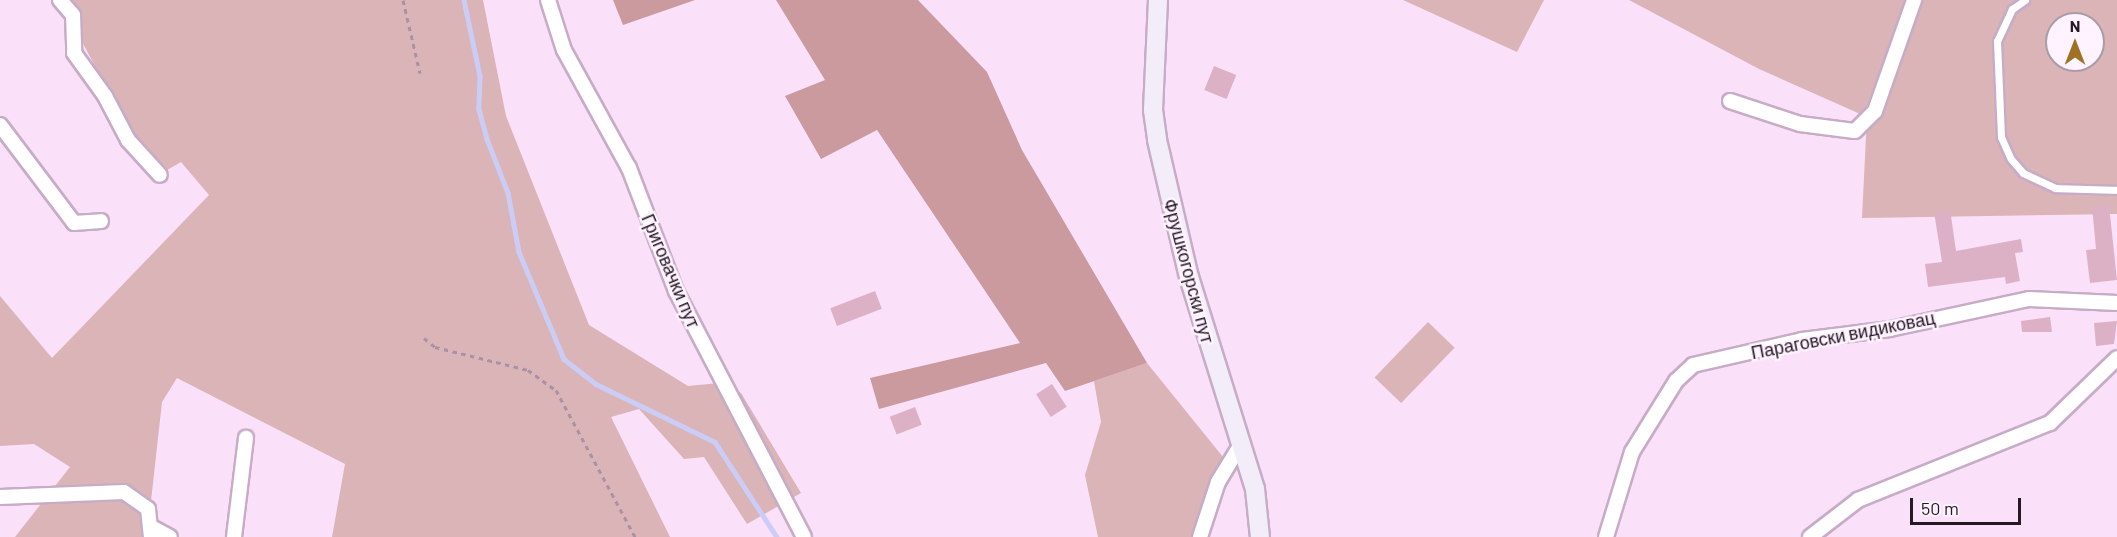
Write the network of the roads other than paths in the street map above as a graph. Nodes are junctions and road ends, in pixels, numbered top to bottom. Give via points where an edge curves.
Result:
1 (60, 0) edge
2 (548, 0) edge
3 (1158, 0) edge
4 (1914, 0) edge
5 (2025, 0) edge
6 (1730, 101) dead end
7 (0, 125) edge
8 (160, 175) dead end
9 (2117, 190) edge
10 (101, 221) dead end
11 (2117, 303) edge
12 (2117, 358) edge
13 (246, 438) dead end
14 (1240, 446) junction
15 (0, 497) edge
16 (152, 532) edge
17 (170, 537) edge
18 (234, 537) edge
19 (804, 537) edge
20 (1200, 537) edge
21 (1260, 537) edge
22 (1606, 537) edge
23 (1810, 537) edge

1 - 8 street via 73,15 74,53 105,96 128,140
2 - 19 street, Григовачки пут via 564,50 628,168 676,291
3 - 14 street, Фрушкогорски пут via 1153,110 1157,140 1189,277
4 - 6 street via 1875,111 1855,131 1800,124
5 - 9 lane via 2012,9 1997,41 2001,137 2011,159 2023,173 2055,188
7 - 10 street via 74,223
11 - 22 street, Параговски видиковац via 2029,299 1890,329 1802,340 1693,365 1670,389 1632,452
12 - 23 street via 2050,423 1858,500
13 - 18 street
14 - 20 street via 1218,482
14 - 21 street, Фрушкогорски пут via 1255,489
15 - 16 street via 124,492 148,509
16 - 17 street

